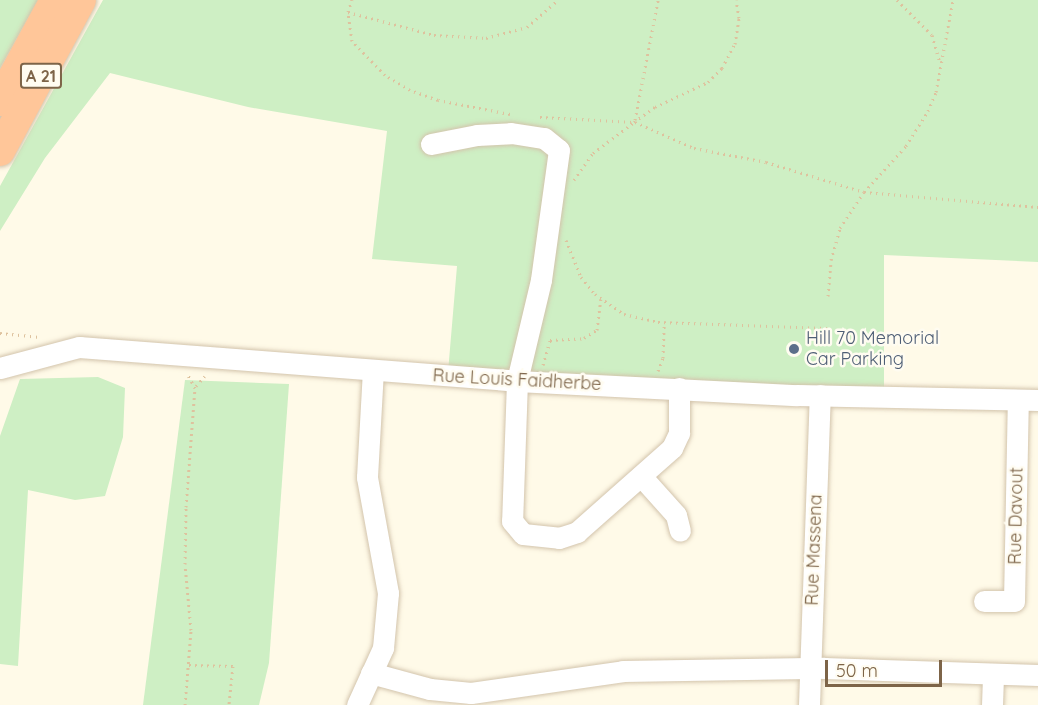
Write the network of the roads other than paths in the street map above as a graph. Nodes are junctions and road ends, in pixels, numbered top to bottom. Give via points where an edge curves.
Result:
1 (55, 0) edge
2 (81, 0) edge
3 (0, 101) edge
4 (431, 144) dead end
5 (0, 151) edge
6 (0, 368) edge
7 (373, 371) junction
8 (517, 381) junction
9 (679, 388) junction
10 (820, 395) junction
11 (1028, 400) edge
12 (640, 476) junction
13 (680, 531) dead end
14 (984, 601) dead end
15 (810, 669) junction
16 (371, 673) junction
17 (993, 675) junction
18 (1038, 675) edge
19 (470, 699) edge
20 (357, 705) edge
21 (809, 705) edge
22 (993, 705) edge

1 - 3 highway, A 21
2 - 5 highway, A 21
4 - 8 street via 511,133 544,138 560,150 541,280
6 - 7 street, Rue Louis Faidherbe via 79,347
7 - 8 street, Rue Louis Faidherbe
7 - 16 street via 367,477 388,593 383,648
8 - 9 street, Rue Louis Faidherbe
8 - 12 street via 512,520 523,534 559,538 577,532
9 - 10 street, Rue Louis Faidherbe
9 - 12 street via 679,433 672,447
10 - 11 street, Rue Louis Faidherbe
10 - 15 street, Rue Massena
11 - 14 street, Rue Davout via 1014,601
12 - 13 street via 676,515
15 - 17 street
15 - 19 street via 592,674
15 - 21 street, Rue Massena
16 - 19 street
16 - 20 street
17 - 18 street
17 - 22 street

